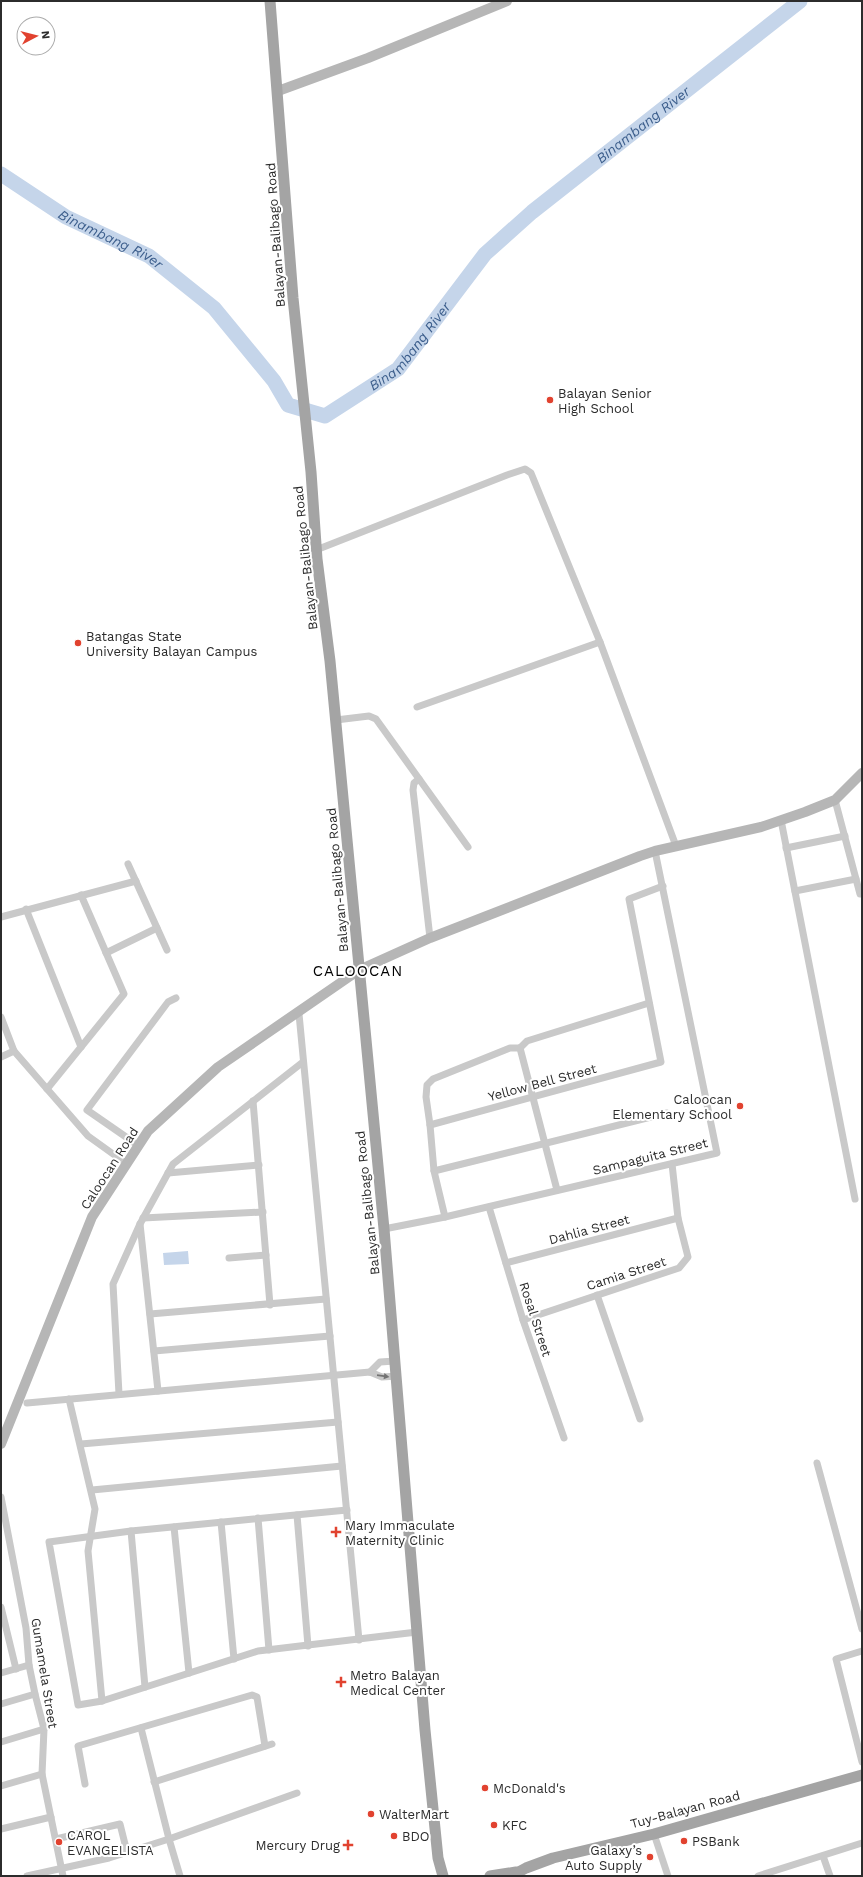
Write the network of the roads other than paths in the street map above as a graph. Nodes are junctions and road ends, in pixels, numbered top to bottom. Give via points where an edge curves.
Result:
1 (270, 1) edge
2 (507, 1) edge
3 (278, 91) junction
4 (316, 550) junction
5 (600, 642) junction
6 (417, 707) dead end
7 (336, 720) junction
8 (862, 773) edge
9 (419, 779) junction
10 (835, 800) junction
11 (782, 820) junction
12 (845, 836) junction
13 (676, 846) junction
14 (468, 847) dead end
15 (786, 848) junction
16 (655, 851) junction
17 (128, 864) dead end
18 (856, 879) junction
19 (136, 881) junction
20 (663, 886) junction
21 (795, 891) junction
22 (860, 894) dead end
23 (81, 895) junction
24 (26, 909) junction
25 (1, 917) edge
26 (157, 928) junction
27 (430, 938) junction
28 (167, 950) dead end
29 (106, 953) junction
30 (359, 970) junction
31 (176, 998) dead end
32 (649, 1003) junction
33 (299, 1014) dead end
34 (1, 1017) edge
35 (81, 1047) junction
36 (520, 1048) junction
37 (14, 1052) junction
38 (1, 1056) edge
39 (304, 1062) junction
40 (47, 1089) junction
41 (534, 1097) junction
42 (253, 1101) junction
43 (667, 1113) dead end
44 (430, 1125) junction
45 (545, 1144) junction
46 (139, 1146) junction
47 (127, 1164) junction
48 (672, 1164) junction
49 (259, 1165) junction
50 (434, 1171) junction
51 (168, 1173) junction
52 (557, 1190) junction
53 (854, 1199) dead end
54 (489, 1207) junction
55 (263, 1212) junction
56 (444, 1217) junction
57 (678, 1218) junction
58 (142, 1221) junction
59 (384, 1229) junction
60 (266, 1255) junction
61 (229, 1258) dead end
62 (506, 1263) junction
63 (597, 1295) junction
64 (326, 1299) junction
65 (270, 1305) junction
66 (150, 1314) junction
67 (523, 1320) junction
68 (330, 1336) junction
69 (154, 1351) junction
70 (395, 1361) junction
71 (370, 1372) junction
72 (334, 1375) junction
73 (397, 1376) junction
74 (158, 1391) junction
75 (119, 1394) junction
76 (70, 1399) junction
77 (27, 1403) dead end
78 (640, 1419) dead end
79 (338, 1422) junction
80 (564, 1438) dead end
81 (1, 1444) edge
82 (81, 1444) junction
83 (817, 1462) dead end
84 (342, 1466) junction
85 (92, 1490) junction
86 (1, 1497) edge
87 (347, 1510) junction
88 (297, 1515) junction
89 (258, 1518) junction
90 (221, 1522) junction
91 (174, 1527) junction
92 (131, 1531) junction
93 (91, 1536) junction
94 (1, 1607) edge
95 (862, 1629) edge
96 (417, 1632) junction
97 (359, 1640) junction
98 (308, 1646) junction
99 (269, 1650) junction
100 (862, 1651) edge
101 (234, 1658) junction
102 (29, 1665) junction
103 (16, 1669) junction
104 (1, 1673) edge
105 (189, 1673) junction
106 (145, 1687) junction
107 (35, 1694) junction
108 (102, 1701) junction
109 (1, 1704) edge
110 (141, 1728) junction
111 (44, 1729) junction
112 (1, 1742) edge
113 (862, 1762) edge
114 (42, 1774) junction
115 (862, 1775) edge
116 (154, 1782) junction
117 (85, 1784) dead end
118 (1, 1786) edge
119 (297, 1793) dead end
120 (51, 1817) junction
121 (1, 1829) edge
122 (654, 1834) junction
123 (56, 1839) junction
124 (169, 1839) junction
125 (862, 1843) edge
126 (127, 1852) junction
127 (823, 1856) junction
128 (61, 1868) junction
129 (778, 1873) edge
130 (513, 1874) edge
131 (27, 1876) edge
132 (63, 1876) edge
133 (180, 1876) edge
134 (443, 1876) edge
135 (490, 1876) edge
136 (668, 1876) edge
137 (758, 1876) edge
138 (830, 1876) edge

1 - 3 main road, Balayan-Balibago Road
2 - 3 street via 368,58
3 - 4 main road, Balayan-Balibago Road
4 - 5 street via 525,469 531,473
4 - 7 main road, Balayan-Balibago Road
5 - 6 street
5 - 13 street
7 - 9 street via 369,716 376,719
7 - 30 main road, Balayan-Balibago Road
8 - 10 street
9 - 14 street
9 - 27 street via 414,783 413,790
10 - 11 street, Caloocan Road
10 - 12 street
11 - 13 street, Caloocan Road
11 - 15 street
12 - 15 street
12 - 18 street
13 - 16 street, Caloocan Road
15 - 21 street
16 - 20 street, Sampaguita Street
16 - 27 street, Caloocan Road
17 - 19 street
18 - 21 street
18 - 22 street
19 - 23 street
19 - 26 street
20 - 32 street via 629,899
20 - 48 street, Sampaguita Street via 717,1153
21 - 53 street
23 - 24 street
23 - 29 street
24 - 25 street
24 - 35 street
26 - 28 street
26 - 29 street
27 - 30 street, Caloocan Road
29 - 35 street via 124,994
30 - 46 street, Caloocan Road via 218,1067 148,1131
30 - 59 main road, Balayan-Balibago Road
31 - 46 street via 168,1002 86,1110
32 - 36 street via 527,1041
32 - 41 street, Yellow Bell Street via 661,1062
33 - 39 street
34 - 37 street
35 - 40 street
36 - 41 street
36 - 44 street via 510,1048 433,1079 427,1085 426,1097
37 - 38 street
37 - 40 street
39 - 42 street
39 - 64 street
40 - 47 street via 88,1136
41 - 44 street, Yellow Bell Street
41 - 45 street
42 - 49 street
42 - 51 street via 173,1164
43 - 45 street
44 - 50 street
45 - 50 street
45 - 52 street
46 - 47 street, Caloocan Road
47 - 81 street, Caloocan Road via 92,1217
48 - 52 street, Sampaguita Street
48 - 57 street, Camia Street
49 - 51 street
49 - 55 street
50 - 56 street
51 - 58 street
52 - 54 street, Sampaguita Street
54 - 56 street, Sampaguita Street
54 - 62 street, Rosal Street
55 - 58 street
55 - 60 street
56 - 59 street, Sampaguita Street
57 - 62 street, Dahlia Street
57 - 63 street, Camia Street via 688,1257 679,1268
58 - 66 street
58 - 75 street via 113,1284
59 - 70 main road, Balayan-Balibago Road
60 - 61 street
60 - 65 street
62 - 67 street, Rosal Street
63 - 67 street, Camia Street
63 - 78 street
64 - 65 street
64 - 68 street
65 - 66 street
66 - 69 street
67 - 80 street, Rosal Street
68 - 69 street
68 - 72 street
69 - 74 street
70 - 71 street via 380,1362
70 - 73 main road, Balayan-Balibago Road
71 - 72 street
71 -> 73 street via 382,1377
72 - 74 street
72 - 79 street
73 - 96 main road, Balayan-Balibago Road
74 - 75 street
75 - 76 street
76 - 77 street
76 - 82 street
79 - 82 street
79 - 84 street
82 - 85 street
83 - 95 street
84 - 85 street
84 - 87 street
85 - 93 street via 95,1509
86 - 102 street, Gumamela Street via 23,1613
87 - 88 street
87 - 97 street
88 - 89 street
88 - 98 street
89 - 90 street
89 - 99 street
90 - 91 street
90 - 101 street
91 - 92 street
91 - 105 street
92 - 93 street
92 - 106 street
93 - 108 street via 88,1551
93 - 108 street via 49,1542 78,1705
94 - 103 street
96 - 97 street
96 - 134 main road, Balayan-Balibago Road via 437,1845
97 - 98 street
98 - 99 street
99 - 101 street
100 - 113 street via 836,1659
101 - 105 street
102 - 103 street
102 - 107 street, Gumamela Street
103 - 104 street
105 - 106 street
106 - 108 street
107 - 109 street
107 - 111 street, Gumamela Street
110 - 116 street
110 - 116 street via 252,1696 257,1697 269,1745
110 - 117 street via 78,1746
111 - 112 street
111 - 114 street, Gumamela Street
114 - 118 street
114 - 120 street, Gumamela Street
115 - 122 main road, Tuy-Balayan Road
116 - 124 street
119 - 124 street
120 - 121 street
120 - 123 street, Gumamela Street
122 - 130 main road, Tuy-Balayan Road via 553,1858
122 - 136 street
123 - 126 street via 120,1824
123 - 128 street, Gumamela Street
124 - 126 street
124 - 133 street
125 - 127 street
126 - 128 street
127 - 129 street
127 - 138 street
128 - 131 street
128 - 132 street, Gumamela Street
129 - 137 street
130 - 135 main road, Tuy-Balayan Road

